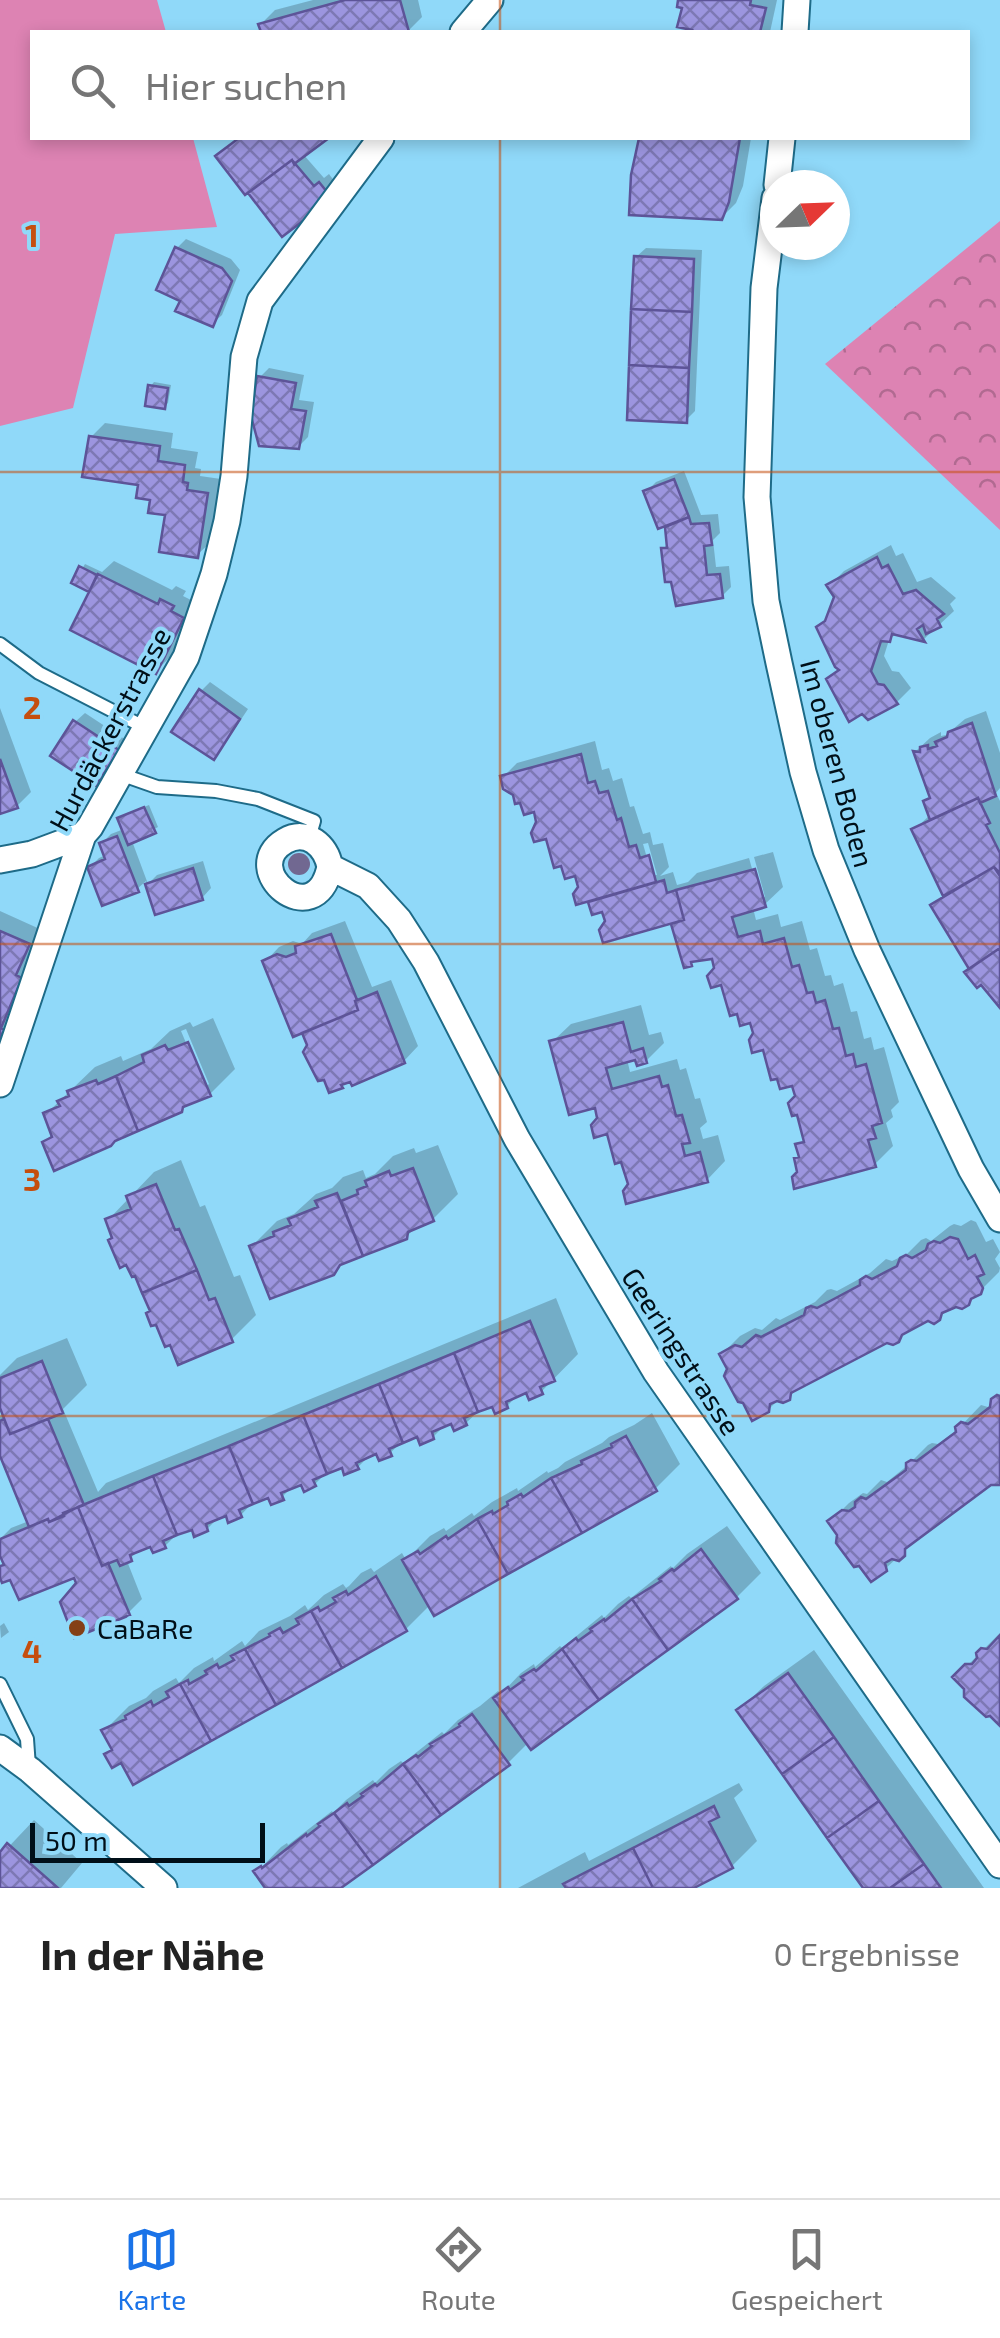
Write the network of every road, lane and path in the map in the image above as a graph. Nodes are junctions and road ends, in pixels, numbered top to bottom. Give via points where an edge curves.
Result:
1 (490, 0) edge
2 (797, 0) edge
3 (466, 30) edge
4 (795, 30) edge
5 (380, 140) edge
6 (782, 140) edge
7 (779, 170) edge
8 (767, 260) edge
9 (0, 644) edge
10 (146, 728) junction
11 (120, 774) junction
12 (311, 829) junction
13 (83, 835) junction
14 (0, 860) edge
15 (330, 867) junction
16 (0, 1084) edge
17 (1000, 1219) edge
18 (0, 1684) edge
19 (0, 1748) edge
20 (30, 1770) junction
21 (1000, 1865) edge
22 (164, 1888) edge

1 - 3 street
2 - 4 street
5 - 10 street, Hurdäckerstrasse via 260,302 244,358 234,476 214,574 186,658
6 - 7 street
8 - 17 street, Im oberen Boden via 757,497 766,601 803,772 866,950
9 - 10 lane via 39,673
10 - 11 street, Hurdäckerstrasse
11 - 12 lane via 157,787 258,799
11 - 13 street, Hurdäckerstrasse
12 - 15 street, Geeringstrasse
12 - 15 street via 276,850 270,861 276,885 309,896
13 - 14 street
13 - 16 street, Hurdäckerstrasse
15 - 21 street, Geeringstrasse via 368,886 399,920 517,1140 656,1372
18 - 20 lane via 27,1738
19 - 20 street
20 - 22 street

